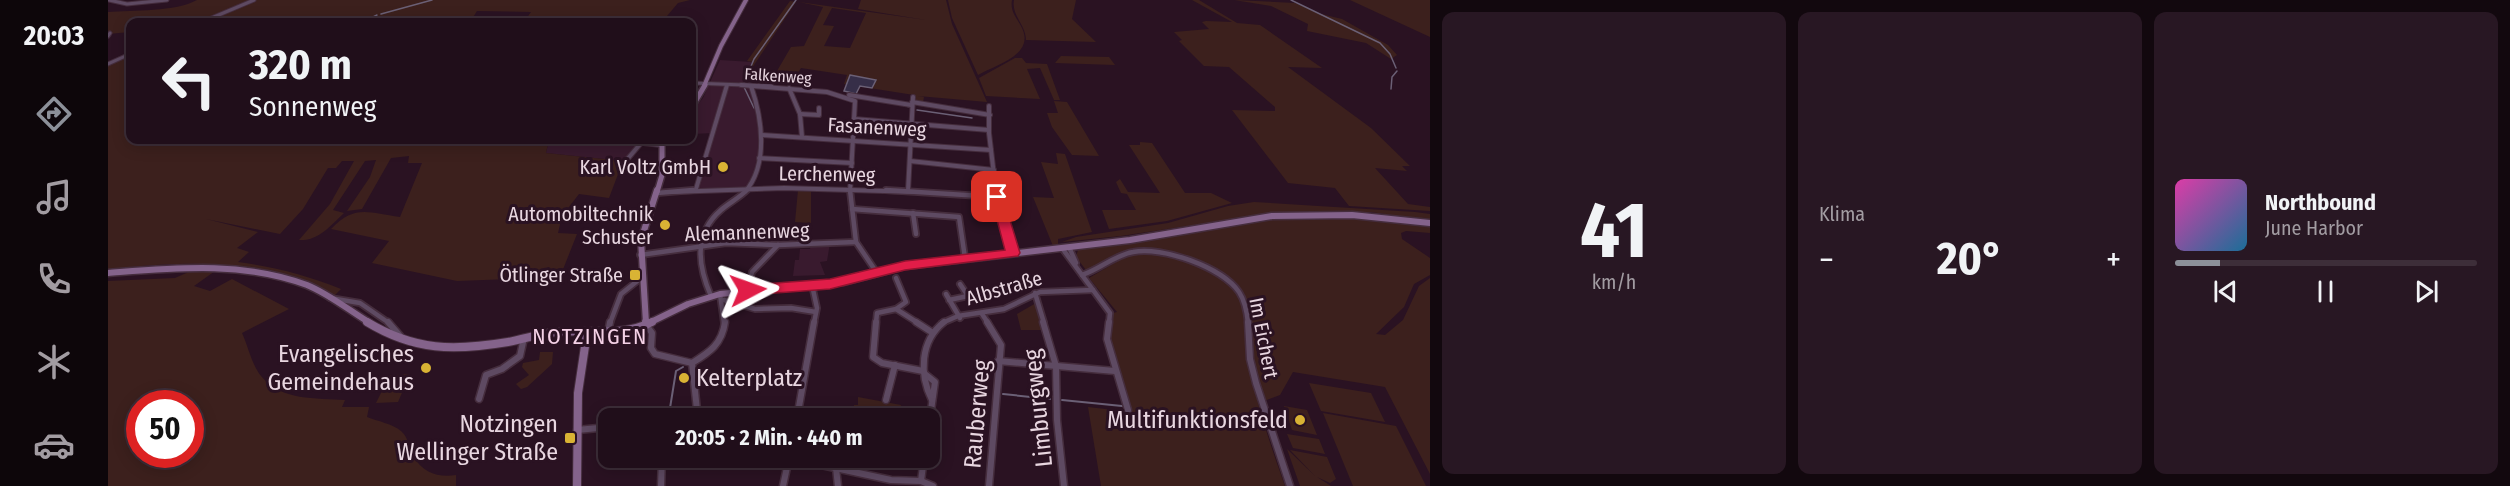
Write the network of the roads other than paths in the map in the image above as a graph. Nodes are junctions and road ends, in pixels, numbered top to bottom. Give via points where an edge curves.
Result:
1 (109, 0) edge
2 (168, 0) edge
3 (254, 0) edge
4 (746, 0) edge
5 (163, 5) dead end
6 (211, 18) edge
7 (126, 56) edge
8 (108, 64) edge
9 (696, 83) edge
10 (706, 84) junction
11 (727, 85) junction
12 (751, 86) junction
13 (789, 88) junction
14 (840, 93) junction
15 (696, 100) edge
16 (912, 101) junction
17 (989, 106) dead end
18 (819, 108) dead end
19 (800, 114) junction
20 (990, 115) junction
21 (854, 119) junction
22 (911, 124) junction
23 (989, 130) junction
24 (761, 135) junction
25 (802, 137) junction
26 (853, 141) junction
27 (912, 143) junction
28 (639, 144) edge
29 (662, 144) edge
30 (992, 150) junction
31 (759, 158) junction
32 (910, 161) junction
33 (626, 162) dead end
34 (852, 163) junction
35 (994, 170) junction
36 (750, 188) junction
37 (850, 188) junction
38 (696, 189) junction
39 (908, 191) junction
40 (657, 193) junction
41 (997, 197) junction
42 (852, 209) junction
43 (913, 213) junction
44 (1430, 224) edge
45 (916, 234) dead end
46 (856, 242) junction
47 (700, 245) junction
48 (778, 245) junction
49 (1065, 247) junction
50 (1013, 253) junction
51 (640, 255) junction
52 (965, 258) junction
53 (108, 273) edge
54 (877, 273) junction
55 (1082, 274) junction
56 (641, 278) junction
57 (896, 278) dead end
58 (960, 284) dead end
59 (812, 285) junction
60 (748, 290) junction
61 (1093, 290) junction
62 (1035, 293) junction
63 (711, 296) junction
64 (722, 297) junction
65 (330, 298) junction
66 (896, 309) junction
67 (816, 312) junction
68 (982, 314) junction
69 (960, 318) junction
70 (646, 325) junction
71 (587, 333) junction
72 (608, 333) junction
73 (933, 333) junction
74 (524, 338) junction
75 (405, 342) junction
76 (998, 361) junction
77 (692, 363) junction
78 (895, 366) junction
79 (1056, 366) junction
80 (1115, 371) junction
81 (924, 372) junction
82 (479, 399) dead end
83 (886, 400) dead end
84 (932, 400) junction
85 (696, 408) edge
86 (799, 408) edge
87 (931, 408) edge
88 (1128, 410) dead end
89 (598, 428) edge
90 (577, 430) junction
91 (662, 468) edge
92 (787, 468) edge
93 (836, 468) joint
94 (923, 468) edge
95 (921, 481) junction
96 (577, 486) edge
97 (661, 486) edge
98 (783, 486) edge
99 (837, 486) edge
100 (933, 486) edge
101 (989, 486) edge
102 (1064, 486) edge
103 (1290, 486) edge

1 - 2 street via 127,4
2 - 5 street
3 - 6 street
4 - 10 main road
7 - 8 street
9 - 10 street, Falkenweg
10 - 11 street, Falkenweg
10 - 15 main road
11 - 12 street, Falkenweg
11 - 38 street
12 - 13 street, Falkenweg
12 - 24 street via 760,110
13 - 14 street, Falkenweg
13 - 19 street
14 - 16 street
14 - 21 street, Falkenweg via 855,101
16 - 20 street
16 - 22 street
17 - 20 street
18 - 19 street via 819,115
19 - 25 street
20 - 23 street
21 - 22 street
21 - 26 street
22 - 23 street
22 - 27 street
23 - 30 street
24 - 25 street, Fasanenweg
24 - 31 street
25 - 26 street, Fasanenweg
26 - 27 street, Fasanenweg
26 - 34 street
27 - 30 street, Fasanenweg
27 - 32 street
28 - 33 street
29 - 40 main road via 663,166
30 - 35 street
31 - 34 street
31 - 36 street
32 - 35 street
32 - 39 street
34 - 37 street
35 - 41 street
36 - 37 street, Lerchenweg
36 - 38 street, Lerchenweg
36 - 47 street via 710,220
37 - 39 street, Lerchenweg
37 - 42 street
38 - 40 street, Lerchenweg
39 - 41 street, Lerchenweg
40 - 51 main road via 644,228
41 - 50 street
42 - 43 street
42 - 46 street
43 - 45 street
43 - 52 street via 959,217
44 - 49 main road via 1352,215 1289,215
46 - 48 street, Alemannenweg
46 - 54 street
47 - 48 street, Alemannenweg
47 - 51 street, Alemannenweg
47 - 63 street
48 - 60 street via 752,272
49 - 50 main road
49 - 55 street
50 - 52 main road
51 - 56 main road
52 - 54 main road
53 - 65 main road via 216,266 261,271 292,279
54 - 59 main road
55 - 61 street
55 - 103 street, Im Eichert via 1099,270 1123,255 1149,250 1192,262 1236,288 1245,310 1257,389
56 - 70 main road
56 - 72 street via 623,289 616,299
57 - 66 street via 906,302
58 - 69 street, Albstraße via 968,296 948,297
59 - 60 main road
59 - 67 street
60 - 64 main road
61 - 62 street, Albstraße
61 - 80 street via 1110,313 1107,334
62 - 68 street, Albstraße via 1006,308
62 - 79 street, Limburgweg
63 - 64 main road
63 - 70 main road
64 - 67 street via 753,308 789,306
64 - 77 street via 724,321 720,340
65 - 75 main road via 382,332
65 - 75 street via 351,300 370,310 394,327
66 - 73 street
66 - 78 street via 877,313 873,357
67 - 86 street
68 - 69 street, Albstraße
68 - 76 street, Rauberweg via 1000,339
69 - 73 street, Albstraße via 945,321
70 - 72 main road
70 - 77 street via 652,333 651,348 656,354
71 - 72 main road
71 - 74 main road via 557,332
71 - 90 main road
73 - 81 street via 925,351
74 - 75 main road via 444,347
74 - 82 street via 520,356 486,375
76 - 79 street
76 - 101 street, Rauberweg
77 - 85 street
78 - 81 street
78 - 83 street
79 - 80 street
79 - 102 street, Limburgweg
80 - 88 street
81 - 84 street
81 - 84 street via 935,382
84 - 87 street
89 - 90 street
90 - 96 main road
91 - 97 street
92 - 98 street
93 - 95 street via 891,480
93 - 99 street
94 - 95 street
95 - 100 street

